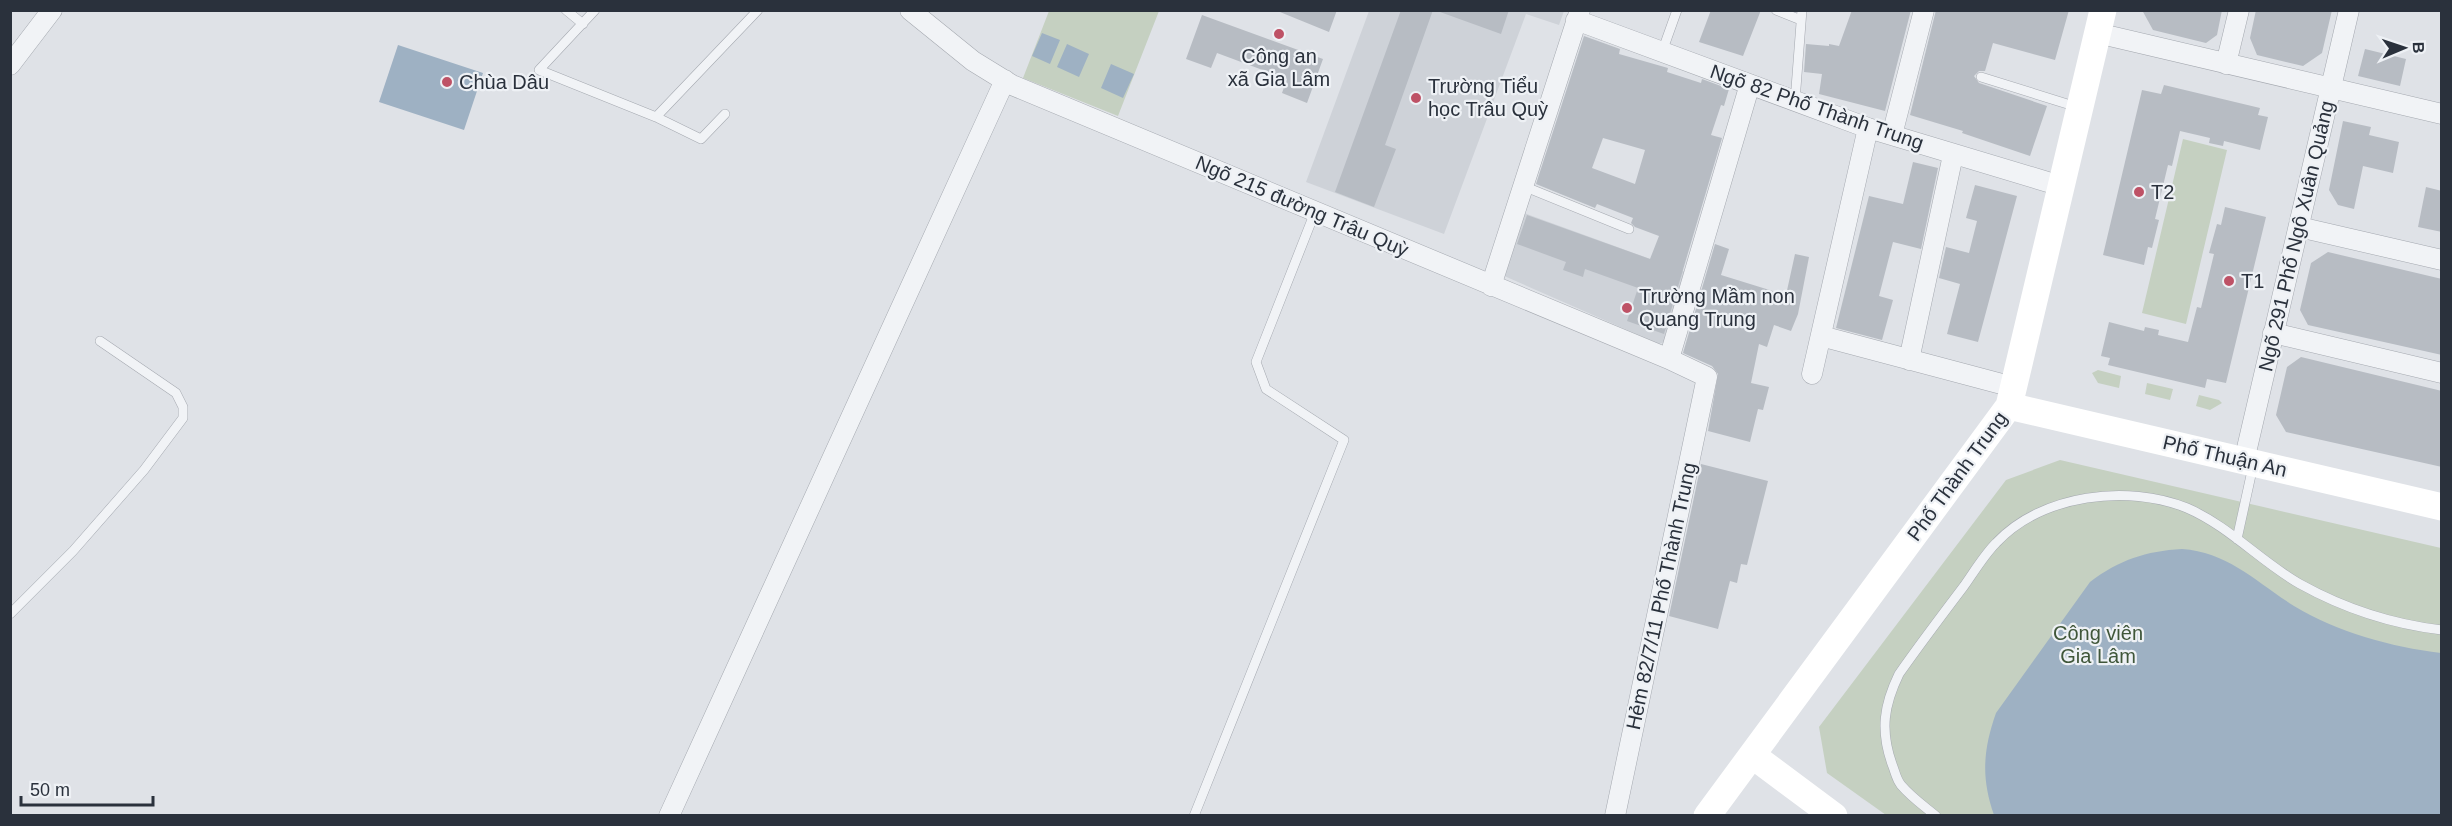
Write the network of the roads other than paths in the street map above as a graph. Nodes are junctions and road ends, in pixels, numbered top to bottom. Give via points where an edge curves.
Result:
1 (52, 10) edge
2 (566, 10) edge
3 (595, 10) edge
4 (758, 10) edge
5 (1677, 10) edge
6 (1776, 10) edge
7 (1924, 10) edge
8 (2239, 10) edge
9 (2349, 10) edge
10 (912, 11) edge
11 (1578, 15) edge
12 (1801, 15) edge
13 (2100, 22) edge
14 (583, 24) junction
15 (1662, 52) junction
16 (2226, 64) junction
17 (10, 65) edge
18 (1981, 77) dead end
19 (1005, 80) junction
20 (1750, 84) junction
21 (2331, 88) junction
22 (1796, 101) junction
23 (2080, 107) junction
24 (724, 114) dead end
25 (2442, 114) edge
26 (656, 117) junction
27 (1868, 128) junction
28 (1892, 135) junction
29 (1953, 154) junction
30 (1523, 186) junction
31 (2061, 186) junction
32 (1315, 212) junction
33 (2299, 227) junction
34 (1629, 229) dead end
35 (2442, 260) edge
36 (1491, 286) junction
37 (2273, 333) junction
38 (1821, 336) junction
39 (100, 341) dead end
40 (1669, 359) junction
41 (1909, 360) junction
42 (2442, 373) edge
43 (1812, 374) dead end
44 (1707, 377) joint
45 (2011, 396) junction
46 (2249, 462) junction
47 (2442, 507) edge
48 (2237, 539) junction
49 (10, 614) edge
50 (2442, 630) edge
51 (1752, 755) junction
52 (669, 816) edge
53 (1194, 816) edge
54 (1615, 816) edge
55 (1707, 816) edge
56 (1834, 816) edge
57 (1936, 816) edge

1 - 17 street
2 - 14 lane
3 - 14 lane
4 - 26 lane
5 - 15 lane
6 - 12 lane
7 - 28 street
8 - 16 street
9 - 21 street, Ngõ 291 Phố Ngô Xuân Quảng
10 - 19 street, Ngõ 215 đường Trâu Quỳ via 973,61
11 - 15 street, Ngõ 82 Phố Thành Trung
11 - 30 street
12 - 22 lane
13 - 16 street
13 - 23 main road, Phố Thành Trung
14 - 26 lane via 539,70
15 - 20 street, Ngõ 82 Phố Thành Trung
16 - 21 street
18 - 23 lane
19 - 32 street, Ngõ 215 đường Trâu Quỳ
19 - 52 street
20 - 22 street, Ngõ 82 Phố Thành Trung
20 - 40 street
21 - 25 street
21 - 33 street, Ngõ 291 Phố Ngô Xuân Quảng
22 - 27 street, Ngõ 82 Phố Thành Trung
23 - 31 main road, Phố Thành Trung
24 - 26 lane via 701,139
27 - 28 street, Ngõ 82 Phố Thành Trung
27 - 38 street
28 - 29 street, Ngõ 82 Phố Thành Trung
29 - 31 street, Ngõ 82 Phố Thành Trung
29 - 41 street
30 - 34 lane
30 - 36 street
31 - 45 main road, Phố Thành Trung
32 - 36 street, Ngõ 215 đường Trâu Quỳ
32 - 53 lane via 1256,362 1266,389 1344,440
33 - 35 street
33 - 37 street, Ngõ 291 Phố Ngô Xuân Quảng
36 - 40 street, Ngõ 215 đường Trâu Quỳ
37 - 42 street
37 - 46 street, Ngõ 291 Phố Ngô Xuân Quảng
38 - 41 street
38 - 43 street
39 - 49 lane via 176,393 183,418 74,551
40 - 44 street, Ngõ 215 đường Trâu Quỳ
41 - 45 street
44 - 54 street, Hẻm 82/7/11 Phố Thành Trung
45 - 46 main road, Phố Thuận An
45 - 51 main road, Phố Thành Trung
46 - 47 main road, Phố Thuận An
46 - 48 lane
48 - 50 lane via 2298,583 2336,603 2377,618
48 - 57 lane via 2188,509 2156,499 2125,496 2091,497 2057,506 2026,519 1997,542 1904,667 1888,698 1884,726 1899,783
51 - 55 main road, Phố Thành Trung
51 - 56 main road

